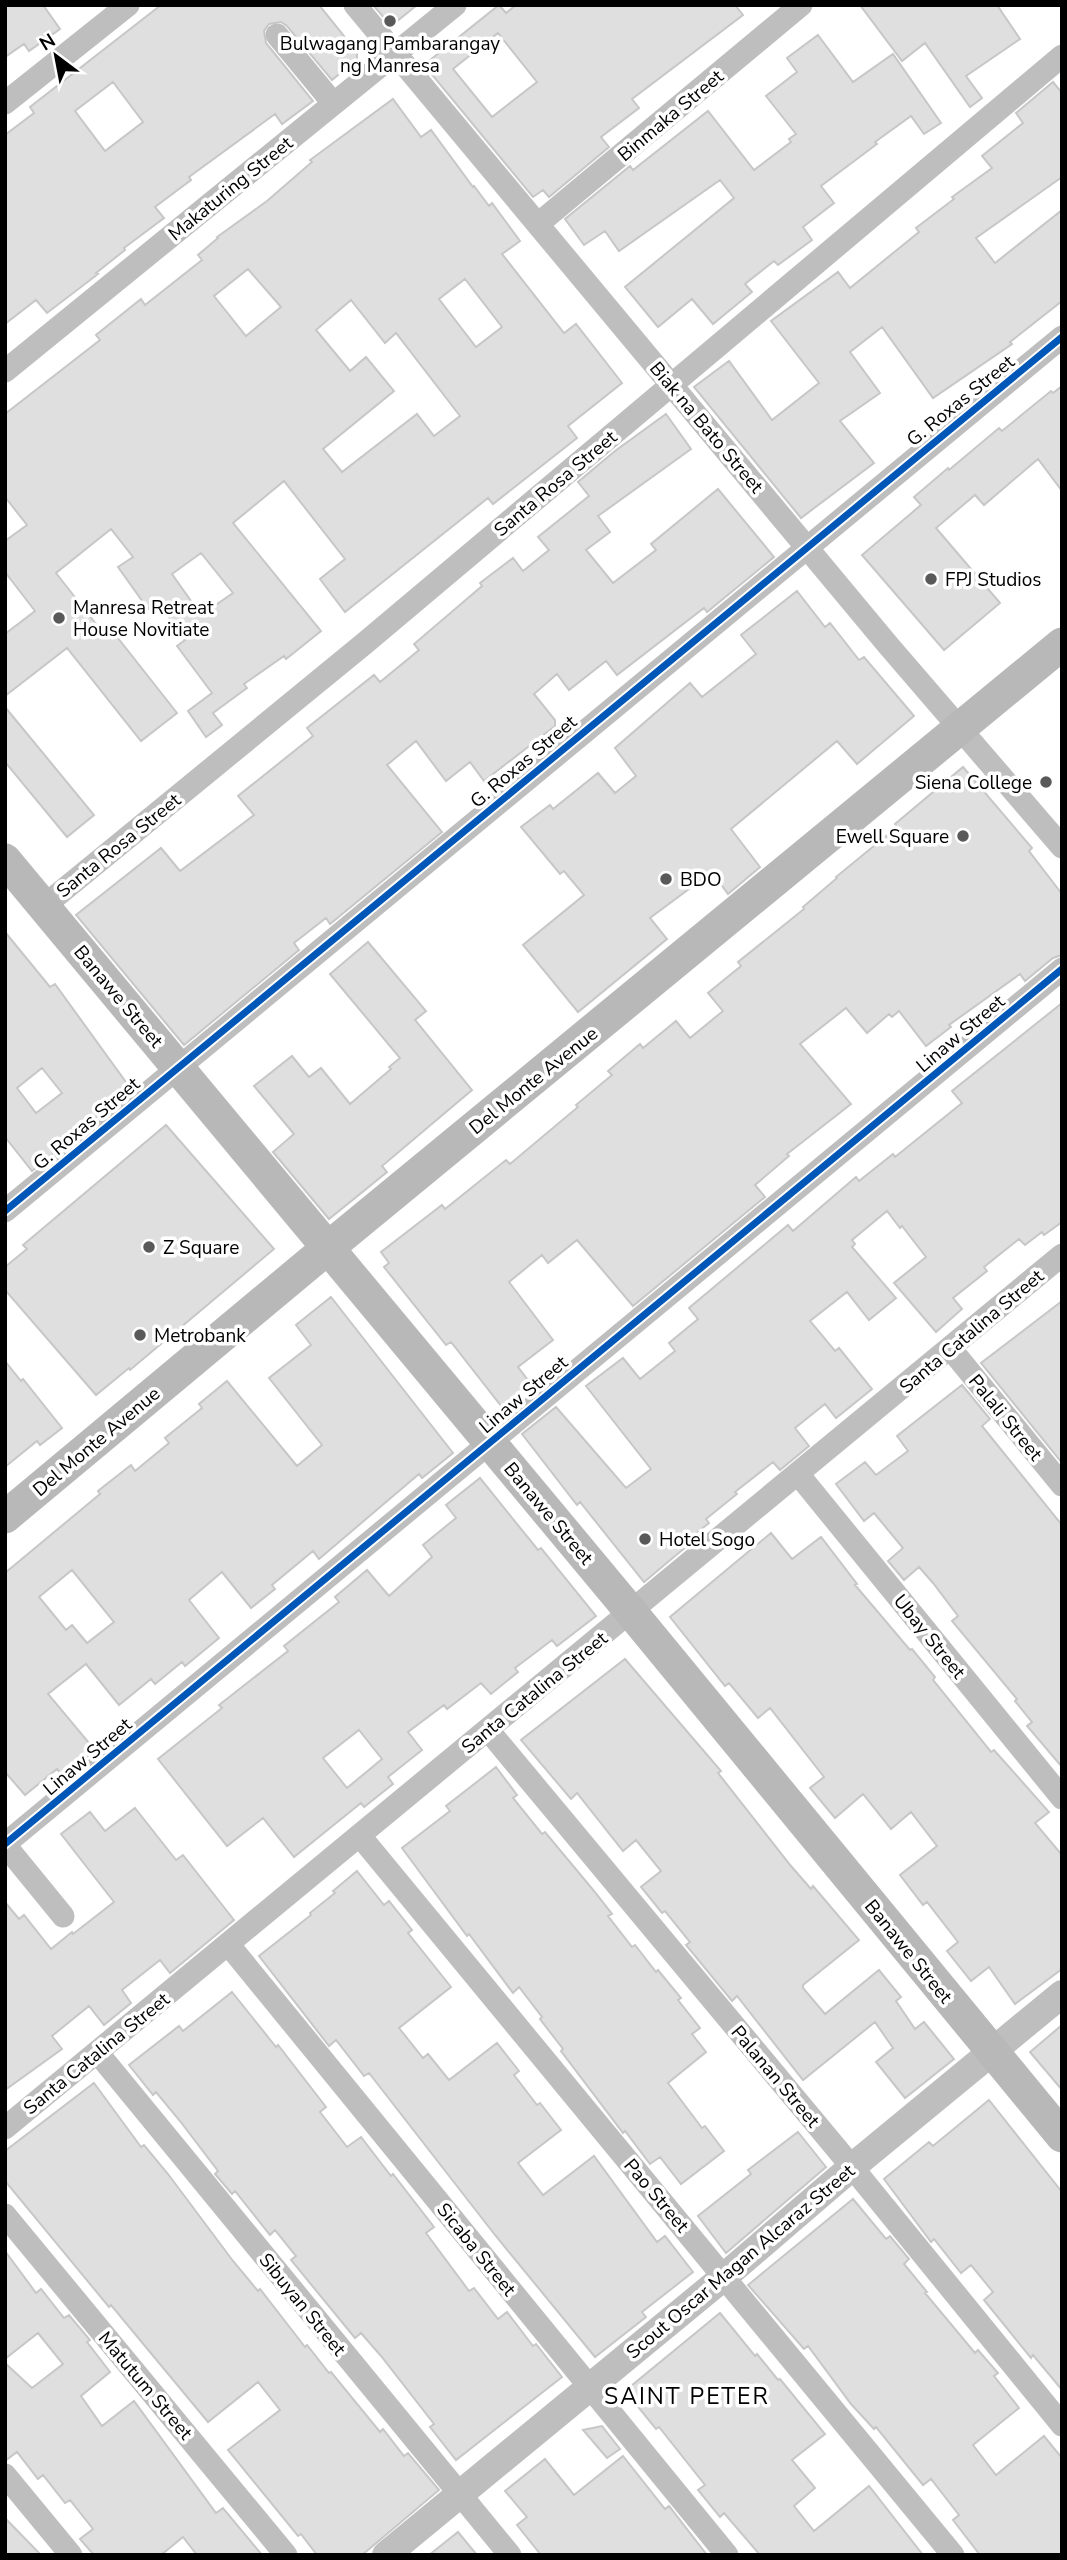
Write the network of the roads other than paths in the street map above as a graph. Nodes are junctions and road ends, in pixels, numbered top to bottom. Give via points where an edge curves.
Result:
1 (128, 5) edge
2 (355, 5) edge
3 (455, 5) edge
4 (801, 5) edge
5 (277, 35) dead end
6 (394, 53) junction
7 (1062, 56) edge
8 (5, 103) edge
9 (332, 103) junction
10 (538, 224) junction
11 (1062, 337) edge
12 (5, 371) edge
13 (671, 385) junction
14 (807, 547) junction
15 (1062, 645) edge
16 (961, 728) junction
17 (1062, 848) edge
18 (5, 860) edge
19 (44, 906) junction
20 (1062, 969) edge
21 (179, 1067) junction
22 (5, 1211) edge
23 (329, 1247) junction
24 (1062, 1255) edge
25 (950, 1348) junction
26 (490, 1442) junction
27 (798, 1474) junction
28 (1062, 1485) edge
29 (5, 1517) edge
30 (632, 1612) junction
31 (488, 1730) junction
32 (1062, 1798) edge
33 (360, 1836) junction
34 (5, 1844) edge
35 (63, 1916) dead end
36 (228, 1944) junction
37 (1062, 1994) edge
38 (97, 2052) junction
39 (992, 2053) junction
40 (5, 2127) edge
41 (1062, 2136) edge
42 (852, 2167) junction
43 (5, 2215) edge
44 (724, 2276) junction
45 (589, 2387) junction
46 (1062, 2424) edge
47 (5, 2476) edge
48 (458, 2493) junction
49 (71, 2555) edge
50 (286, 2555) edge
51 (386, 2555) edge
52 (510, 2555) edge
53 (727, 2555) edge
54 (953, 2555) edge

1 - 8 street
2 - 6 street, Biak na Bato Street
3 - 6 street, Makaturing Street
4 - 10 street, Binmaka Street
5 - 9 street
6 - 9 street, Makaturing Street
6 - 10 street, Biak na Bato Street
7 - 13 street, Santa Rosa Street
9 - 12 street, Makaturing Street
10 - 13 street, Biak na Bato Street
11 - 14 street, G. Roxas Street
13 - 14 street, Biak na Bato Street
13 - 19 street, Santa Rosa Street
14 - 16 street, Biak na Bato Street
14 - 21 street, G. Roxas Street
15 - 16 main road, Del Monte Avenue
16 - 17 street, Biak na Bato Street
16 - 23 main road, Del Monte Avenue
18 - 19 main road, Banawe Street
19 - 21 main road, Banawe Street
20 - 26 street, Linaw Street
21 - 22 street, G. Roxas Street
21 - 23 main road, Banawe Street
23 - 26 main road, Banawe Street
23 - 29 main road, Del Monte Avenue
24 - 25 street, Santa Catalina Street
25 - 27 street, Santa Catalina Street
25 - 28 street, Palali Street
26 - 30 main road, Banawe Street
26 - 34 street, Linaw Street
27 - 30 street, Santa Catalina Street
27 - 32 street, Ubay Street
30 - 31 street, Santa Catalina Street
30 - 39 main road, Banawe Street
31 - 33 street, Santa Catalina Street
31 - 42 street, Palanan Street
33 - 36 street, Santa Catalina Street
33 - 44 street, Pao Street
34 - 35 street
36 - 38 street, Santa Catalina Street
36 - 45 street, Sicaba Street
37 - 39 street, Scout Oscar Magan Alcaraz Street
38 - 40 street, Santa Catalina Street
38 - 48 street, Sibuyan Street
39 - 41 main road, Banawe Street
39 - 42 street, Scout Oscar Magan Alcaraz Street
42 - 44 street, Scout Oscar Magan Alcaraz Street
42 - 46 street, Palanan Street
43 - 50 street, Matutum Street
44 - 45 street, Scout Oscar Magan Alcaraz Street
44 - 54 street, Pao Street
45 - 48 street, Scout Oscar Magan Alcaraz Street
45 - 53 street, Sicaba Street
47 - 49 street
48 - 51 street, Scout Oscar Magan Alcaraz Street
48 - 52 street, Sibuyan Street

